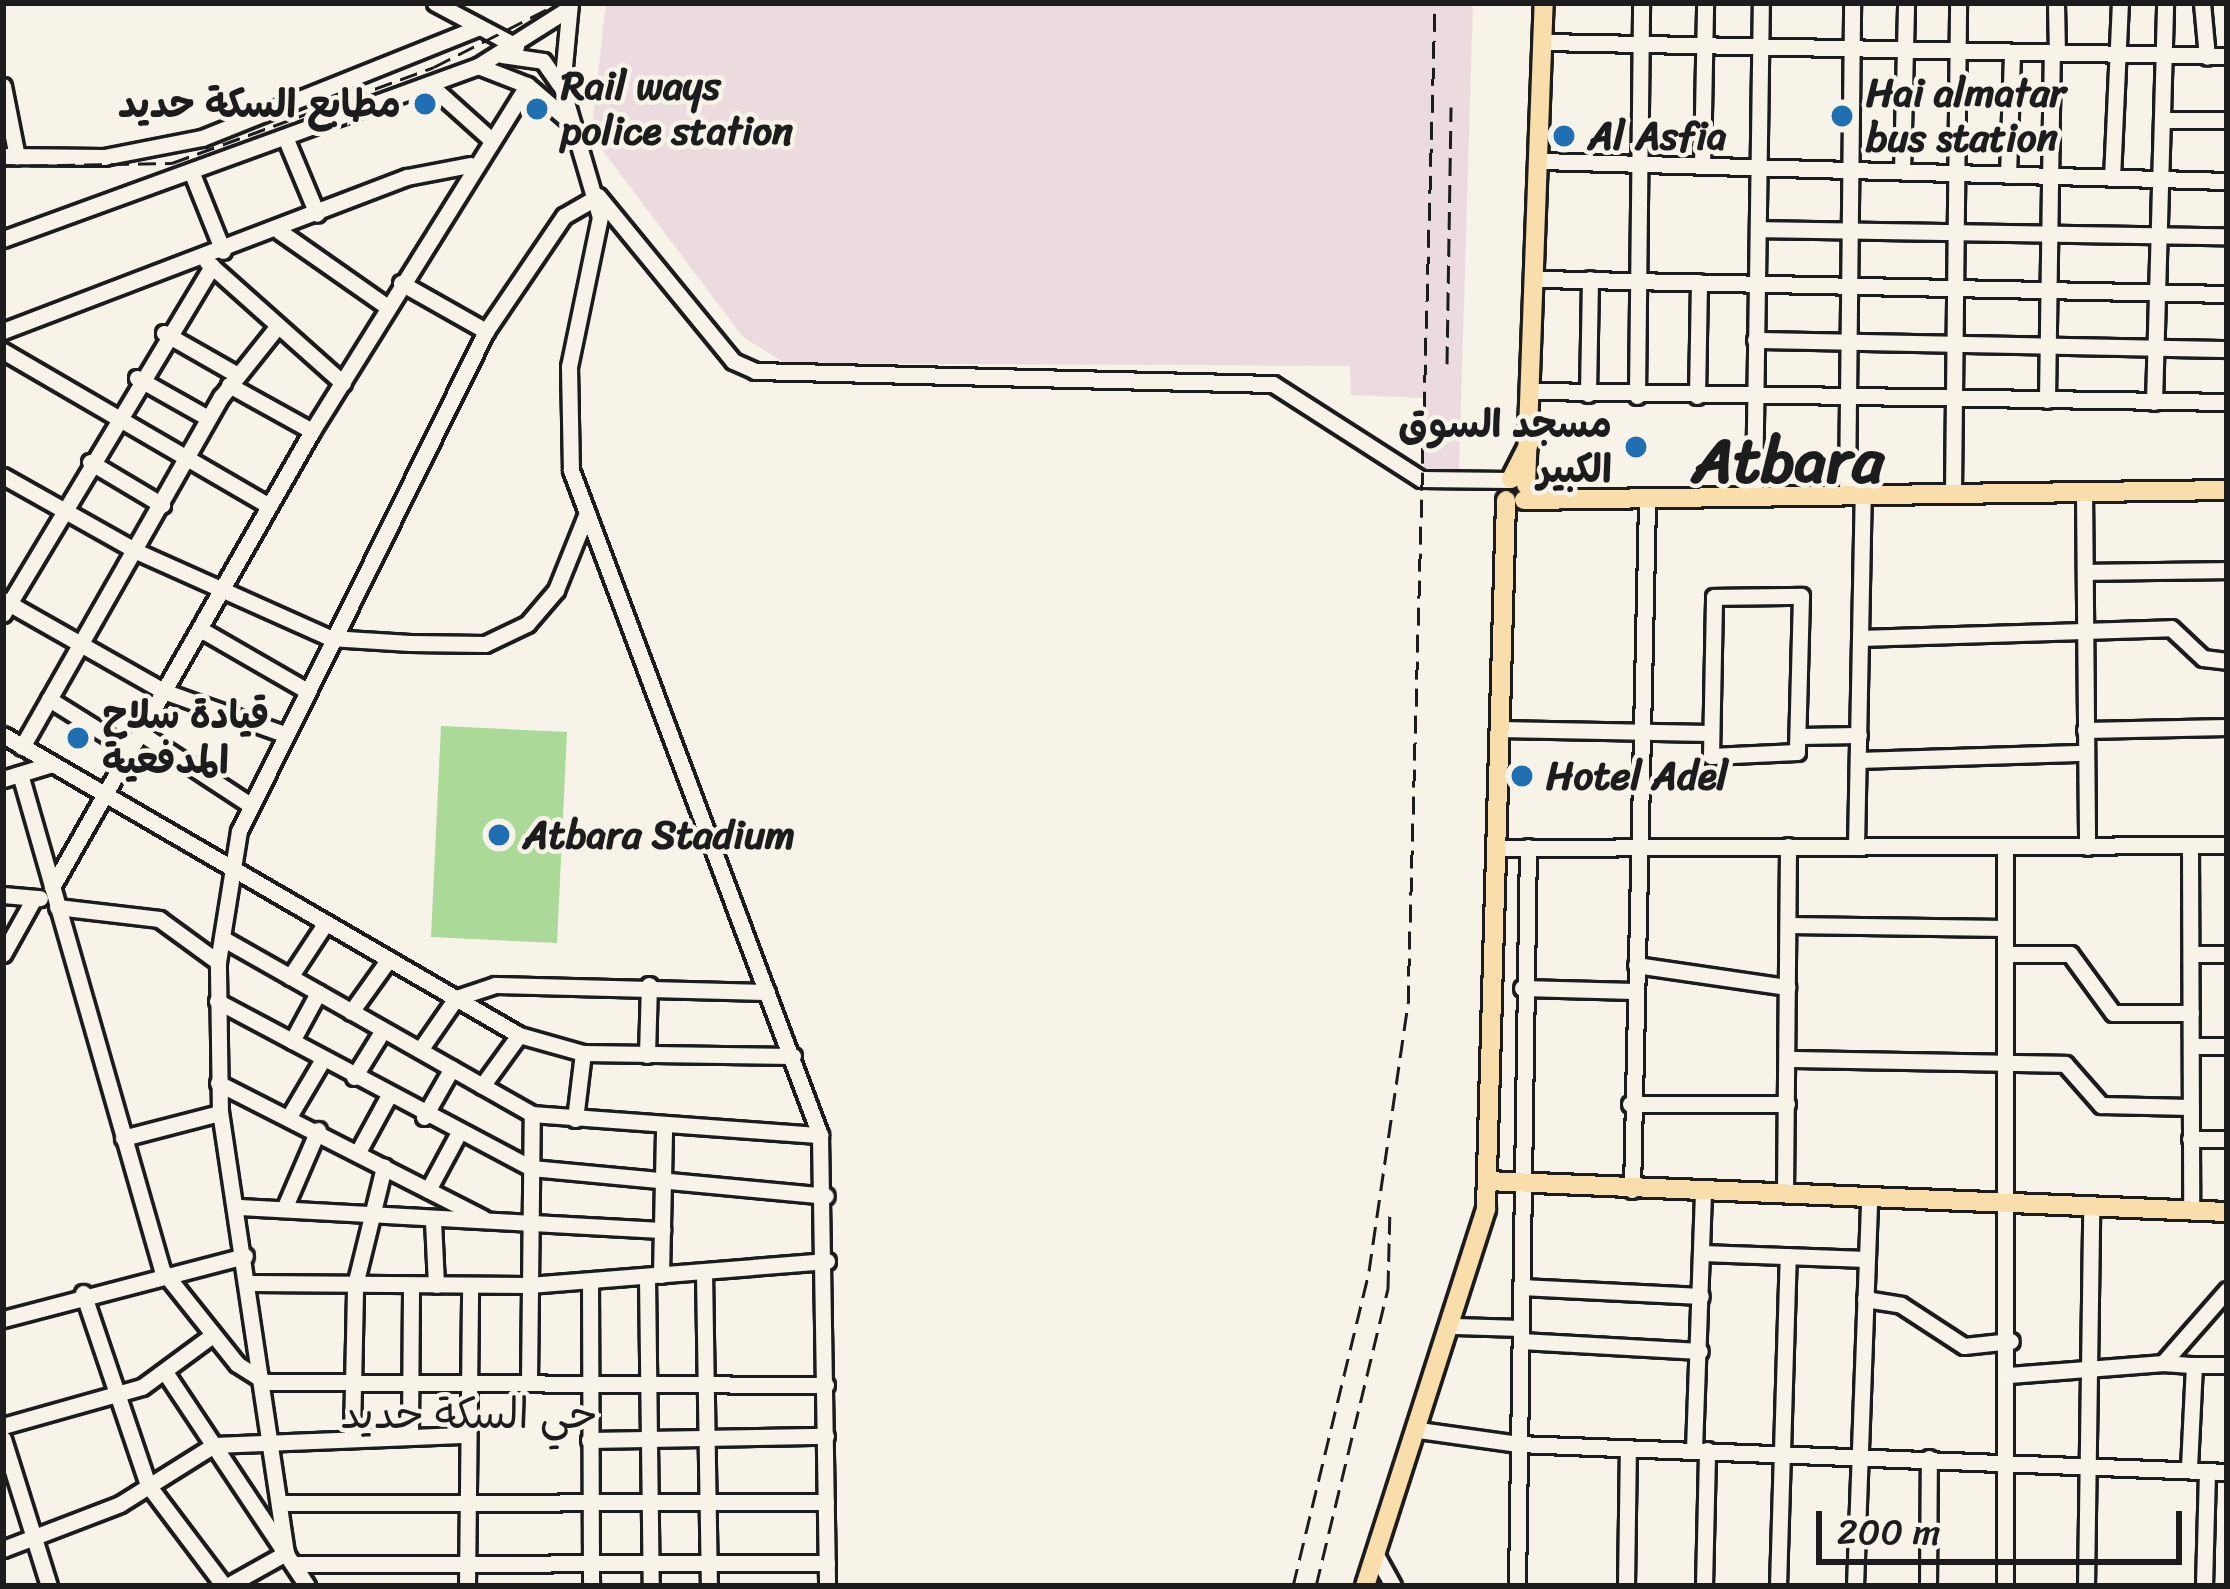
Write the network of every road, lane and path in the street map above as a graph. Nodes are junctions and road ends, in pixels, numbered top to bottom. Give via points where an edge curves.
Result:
1 (435, 3) edge
2 (1544, 3) edge
3 (1641, 3) edge
4 (1705, 3) edge
5 (1761, 3) edge
6 (1852, 3) edge
7 (1906, 3) edge
8 (1958, 3) edge
9 (2053, 3) edge
10 (2120, 3) edge
11 (2164, 3) edge
12 (2202, 3) edge
13 (568, 7) edge
14 (477, 28) junction
15 (1544, 42) junction
16 (1640, 42) junction
17 (516, 46) junction
18 (1704, 46) junction
19 (1852, 48) junction
20 (1905, 48) junction
21 (1761, 49) junction
22 (1958, 50) junction
23 (2012, 52) junction
24 (2055, 53) junction
25 (501, 55) junction
26 (2118, 56) junction
27 (2164, 56) junction
28 (2227, 56) edge
29 (2207, 57) junction
30 (478, 66) junction
31 (429, 84) junction
32 (527, 85) junction
33 (3, 86) edge
34 (562, 88) junction
35 (567, 119) junction
36 (2163, 121) junction
37 (2227, 121) edge
38 (285, 137) junction
39 (488, 137) junction
40 (10, 156) edge
41 (1541, 161) junction
42 (470, 164) junction
43 (1641, 164) junction
44 (1702, 166) junction
45 (1759, 168) junction
46 (1848, 170) junction
47 (191, 171) junction
48 (1902, 171) junction
49 (1955, 173) junction
50 (2008, 175) junction
51 (2050, 177) junction
52 (2112, 178) junction
53 (2162, 179) junction
54 (2227, 181) edge
55 (598, 196) junction
56 (317, 214) junction
57 (1758, 229) junction
58 (1848, 229) junction
59 (279, 231) junction
60 (1954, 232) junction
61 (2050, 233) junction
62 (2161, 235) junction
63 (2227, 236) edge
64 (3, 239) edge
65 (223, 251) junction
66 (208, 263) junction
67 (1539, 279) junction
68 (1590, 279) junction
69 (1639, 280) junction
70 (1699, 282) junction
71 (401, 284) junction
72 (1758, 284) junction
73 (1848, 287) junction
74 (1956, 289) junction
75 (2050, 290) junction
76 (2160, 293) junction
77 (2227, 293) edge
78 (386, 306) junction
79 (276, 328) junction
80 (3, 331) edge
81 (486, 331) junction
82 (164, 333) junction
83 (1755, 340) junction
84 (1849, 343) junction
85 (1956, 344) junction
86 (2049, 346) junction
87 (2154, 349) junction
88 (2227, 350) edge
89 (3, 351) edge
90 (137, 378) junction
91 (232, 380) junction
92 (343, 383) junction
93 (1538, 391) junction
94 (1588, 394) junction
95 (1637, 396) junction
96 (1696, 396) junction
97 (1753, 397) junction
98 (1848, 398) junction
99 (1954, 398) junction
100 (2047, 400) junction
101 (2154, 402) junction
102 (2227, 402) edge
103 (114, 418) junction
104 (208, 418) junction
105 (312, 431) junction
106 (90, 461) junction
107 (185, 461) junction
108 (3, 476) edge
109 (2084, 490) junction
110 (2227, 490) edge
111 (1516, 491) junction
112 (1953, 492) junction
113 (1855, 495) junction
114 (1754, 496) junction
115 (1647, 503) junction
116 (162, 505) junction
117 (268, 505) junction
118 (64, 507) junction
119 (587, 513) junction
120 (137, 552) junction
121 (2227, 570) edge
122 (2085, 572) junction
123 (224, 590) junction
124 (5, 606) edge
125 (200, 629) junction
126 (2084, 632) junction
127 (330, 638) junction
128 (1860, 638) junction
129 (82, 648) junction
130 (2227, 661) edge
131 (302, 688) junction
132 (163, 691) junction
133 (49, 699) junction
134 (2227, 727) edge
135 (1498, 729) junction
136 (2085, 730) junction
137 (139, 732) junction
138 (279, 732) junction
139 (1642, 732) junction
140 (1709, 733) junction
141 (3, 735) edge
142 (1859, 735) junction
143 (1800, 736) junction
144 (22, 747) junction
145 (130, 749) junction
146 (2085, 752) junction
147 (1858, 760) junction
148 (49, 765) junction
149 (11, 777) edge
150 (101, 796) junction
151 (247, 803) junction
152 (1638, 845) junction
153 (2227, 845) edge
154 (1788, 846) junction
155 (2190, 846) junction
156 (1528, 847) junction
157 (1856, 847) junction
158 (2005, 847) junction
159 (2087, 847) junction
160 (1494, 848) junction
161 (231, 868) junction
162 (3, 895) edge
163 (55, 896) junction
164 (33, 900) junction
165 (325, 924) junction
166 (1788, 926) junction
167 (2005, 928) junction
168 (221, 938) junction
169 (3, 954) edge
170 (2005, 954) junction
171 (2192, 954) junction
172 (2227, 954) edge
173 (388, 959) junction
174 (218, 962) junction
175 (1636, 965) junction
176 (290, 977) junction
177 (649, 986) junction
178 (1787, 987) junction
179 (1522, 988) junction
180 (1634, 991) junction
181 (767, 992) junction
182 (318, 993) junction
183 (456, 998) junction
184 (217, 1001) junction
185 (351, 1012) junction
186 (2191, 1012) junction
187 (383, 1030) junction
188 (519, 1035) junction
189 (292, 1041) junction
190 (2192, 1046) junction
191 (2227, 1046) edge
192 (420, 1050) junction
193 (583, 1053) junction
194 (646, 1055) junction
195 (793, 1056) junction
196 (323, 1059) junction
197 (1787, 1059) junction
198 (2005, 1063) junction
199 (452, 1068) junction
200 (354, 1077) junction
201 (218, 1083) junction
202 (482, 1086) junction
203 (388, 1097) junction
204 (1630, 1104) junction
205 (1786, 1104) junction
206 (2191, 1106) junction
207 (220, 1113) junction
208 (532, 1114) junction
209 (290, 1115) junction
210 (424, 1117) junction
211 (574, 1119) junction
212 (664, 1129) junction
213 (318, 1130) junction
214 (820, 1135) junction
215 (457, 1136) junction
216 (122, 1138) junction
217 (2227, 1138) edge
218 (2190, 1139) junction
219 (358, 1152) junction
220 (384, 1167) junction
221 (531, 1168) junction
222 (663, 1181) junction
223 (1487, 1181) junction
224 (1520, 1184) junction
225 (428, 1190) junction
226 (1632, 1190) junction
227 (1703, 1190) junction
228 (1785, 1193) junction
229 (826, 1196) junction
230 (1869, 1197) junction
231 (2007, 1202) junction
232 (2091, 1206) junction
233 (238, 1207) junction
234 (284, 1209) junction
235 (2191, 1211) junction
236 (2227, 1212) edge
237 (363, 1219) junction
238 (433, 1220) junction
239 (485, 1220) junction
240 (530, 1220) junction
241 (662, 1229) junction
242 (1702, 1252) junction
243 (245, 1256) junction
244 (1787, 1256) junction
245 (1866, 1259) junction
246 (827, 1261) junction
247 (162, 1270) junction
248 (704, 1271) junction
249 (654, 1276) junction
250 (590, 1281) junction
251 (250, 1283) junction
252 (355, 1285) junction
253 (411, 1285) junction
254 (436, 1285) junction
255 (470, 1285) junction
256 (529, 1285) junction
257 (1521, 1287) junction
258 (2227, 1290) edge
259 (83, 1293) junction
260 (1701, 1296) junction
261 (1865, 1299) junction
262 (3, 1319) edge
263 (1455, 1326) junction
264 (1521, 1334) junction
265 (207, 1339) junction
266 (2011, 1341) junction
267 (1700, 1351) junction
268 (2163, 1363) junction
269 (2194, 1365) junction
270 (2227, 1366) edge
271 (2089, 1372) junction
272 (166, 1375) junction
273 (2010, 1376) junction
274 (266, 1382) junction
275 (352, 1382) junction
276 (410, 1382) junction
277 (469, 1383) junction
278 (529, 1383) junction
279 (589, 1383) junction
280 (649, 1383) junction
281 (706, 1384) junction
282 (826, 1384) junction
283 (116, 1396) junction
284 (3, 1426) edge
285 (1419, 1430) junction
286 (271, 1434) junction
287 (352, 1434) junction
288 (410, 1435) junction
289 (468, 1435) junction
290 (826, 1436) junction
291 (3, 1438) edge
292 (706, 1438) junction
293 (648, 1439) junction
294 (589, 1440) junction
295 (1518, 1444) junction
296 (214, 1445) junction
297 (1628, 1448) junction
298 (1701, 1450) junction
299 (1782, 1452) junction
300 (1859, 1455) junction
301 (1929, 1458) junction
302 (2007, 1461) junction
303 (2088, 1464) junction
304 (2189, 1469) junction
305 (2207, 1471) junction
306 (2227, 1472) edge
307 (148, 1485) junction
308 (826, 1502) junction
309 (280, 1503) junction
310 (468, 1504) junction
311 (648, 1504) junction
312 (706, 1504) junction
313 (590, 1505) junction
314 (35, 1539) junction
315 (3, 1549) edge
316 (1376, 1555) junction
317 (290, 1558) junction
318 (467, 1562) junction
319 (591, 1563) junction
320 (650, 1563) junction
321 (709, 1563) junction
322 (827, 1564) junction
323 (49, 1586) edge
324 (225, 1586) edge
325 (307, 1586) edge
326 (467, 1586) edge
327 (591, 1586) edge
328 (650, 1586) edge
329 (709, 1586) edge
330 (827, 1586) edge
331 (1365, 1586) edge
332 (1393, 1586) edge
333 (1517, 1586) edge
334 (1626, 1586) edge
335 (1704, 1586) edge
336 (1778, 1586) edge
337 (1855, 1586) edge
338 (1928, 1586) edge
339 (2006, 1586) edge
340 (2086, 1586) edge
341 (2204, 1586) edge

1 - 14 street
2 - 15 main road
3 - 16 street
4 - 18 street
5 - 21 street
6 - 19 street
7 - 20 street
8 - 22 street
9 - 24 street
10 - 26 street
11 - 27 street
12 - 29 street
13 - 17 street
13 - 34 street
14 - 17 street
14 - 40 street via 202,138 104,157
15 - 16 street
15 - 41 main road
16 - 18 street
16 - 43 street
17 - 25 street
18 - 21 street
18 - 44 street
19 - 20 street
19 - 21 street
19 - 46 street
20 - 22 street
20 - 48 street
21 - 45 street
22 - 23 street
22 - 49 street
23 - 24 street
23 - 50 street
24 - 26 street
24 - 51 street
25 - 30 street
25 - 34 street via 542,62
26 - 27 street
26 - 52 street
27 - 29 street
27 - 36 street
28 - 29 street
30 - 31 street
30 - 32 street
31 - 38 street
31 - 39 street
32 - 35 street
32 - 39 street
33 - 40 street
34 - 35 street
35 - 55 street
36 - 37 street
36 - 53 street
38 - 47 street
38 - 56 street
39 - 42 street
41 - 43 street
41 - 67 main road
42 - 56 street
42 - 71 street
43 - 44 street
43 - 69 street
44 - 45 street
45 - 46 street
45 - 57 street
46 - 48 street
46 - 58 street
47 - 64 street
47 - 65 street
48 - 49 street
49 - 50 street
49 - 60 street
50 - 51 street
51 - 52 street
51 - 61 street
52 - 53 street
53 - 54 street
53 - 62 street
55 - 81 street via 564,216
55 - 111 street via 733,361 755,371 1273,384 1421,479
55 - 119 street via 567,399
56 - 59 street
57 - 58 street
57 - 72 street
58 - 60 street
58 - 73 street
59 - 65 street
59 - 78 street
60 - 61 street
60 - 74 street
61 - 62 street
61 - 75 street
62 - 63 street
62 - 76 street
65 - 66 street
66 - 79 street
66 - 80 street
66 - 82 street
67 - 68 street
67 - 93 main road
68 - 69 street
68 - 94 street
69 - 70 street
69 - 95 street
70 - 72 street
70 - 96 street
71 - 78 street
71 - 81 street
72 - 73 street
72 - 83 street
73 - 74 street
73 - 84 street
74 - 75 street
74 - 85 street
75 - 76 street
75 - 86 street
76 - 77 street
76 - 87 street
78 - 92 street
79 - 91 street
79 - 92 street
81 - 127 street
82 - 90 street
82 - 91 street
83 - 84 street
83 - 97 street
84 - 85 street
84 - 98 street
85 - 86 street
85 - 99 street
86 - 87 street
86 - 100 street
87 - 88 street
87 - 101 street
89 - 103 street
90 - 103 street
90 - 104 street
91 - 104 street
91 - 105 street
92 - 105 street
93 - 94 street
93 - 111 main road
94 - 95 street
95 - 96 street
96 - 97 street
97 - 98 street
97 - 114 street
98 - 99 street
98 - 113 street
99 - 100 street
99 - 112 street
100 - 101 street
101 - 102 street
103 - 106 street
103 - 107 street
104 - 107 street
105 - 117 street
106 - 116 street
106 - 118 street
107 - 116 street
107 - 117 street
108 - 118 street
109 - 110 main road
109 - 112 main road
109 - 122 street
111 - 115 main road
111 - 135 main road via 1502,529
112 - 113 main road
113 - 114 main road
113 - 128 street
114 - 115 main road
115 - 139 street
116 - 120 street
117 - 123 street
118 - 120 street
118 - 124 street
119 - 127 street via 546,608 512,634 466,645
119 - 181 street
120 - 123 street
120 - 129 street
121 - 122 street
122 - 126 street
123 - 125 street
123 - 127 street
124 - 129 street
125 - 131 street
125 - 132 street
126 - 128 street
126 - 130 street via 2171,628 2203,658
126 - 136 street
127 - 131 street
128 - 142 street
129 - 132 street
129 - 133 street
131 - 138 street
132 - 137 street
132 - 138 street
133 - 144 street
133 - 145 street
134 - 136 street
135 - 139 street
135 - 160 main road
136 - 146 street
137 - 145 street
137 - 151 street
138 - 151 street
139 - 140 street
139 - 152 street
140 - 143 street via 1714,757 1794,754
140 - 143 street via 1714,597 1796,593
141 - 144 street
142 - 143 street
142 - 147 street
144 - 148 street
145 - 150 street
146 - 147 street
146 - 159 street
147 - 157 street
148 - 149 street
148 - 150 street
149 - 163 street
150 - 161 street
150 - 163 street
151 - 161 street
152 - 154 street
152 - 156 street
152 - 175 street
153 - 155 street
154 - 157 street
154 - 166 street
155 - 159 street
155 - 171 street
156 - 160 street
156 - 179 street
157 - 158 street
158 - 159 street
158 - 167 street
160 - 223 main road
161 - 165 street
161 - 168 street
162 - 164 street
163 - 164 street
163 - 174 street via 159,919
163 - 216 street
164 - 169 street
165 - 173 street
165 - 176 street
166 - 167 street
166 - 178 street
167 - 170 street
168 - 174 street
168 - 176 street
170 - 186 street via 2070,954 2114,1013
170 - 198 street
171 - 172 street
171 - 186 street
173 - 183 street
173 - 185 street
174 - 184 street
175 - 178 street
175 - 180 street
176 - 182 street
177 - 181 street
177 - 183 street via 518,982
177 - 194 street
178 - 197 street
179 - 180 street
179 - 224 street
180 - 204 street
181 - 195 street
182 - 185 street
182 - 189 street
183 - 188 street
183 - 192 street
184 - 189 street
184 - 201 street
185 - 187 street
186 - 190 street
187 - 192 street
187 - 200 street
188 - 193 street
188 - 202 street
189 - 196 street
190 - 191 street
190 - 206 street
192 - 199 street
193 - 194 street
193 - 211 street
194 - 195 street
195 - 214 street
196 - 200 street
196 - 209 street
197 - 198 street
197 - 205 street
198 - 206 street via 2072,1064 2102,1105
198 - 231 street
199 - 202 street
199 - 210 street
200 - 203 street
201 - 207 street
201 - 209 street
202 - 208 street
203 - 210 street
203 - 219 street
204 - 205 street
204 - 226 street
205 - 228 street
206 - 218 street
207 - 216 street
207 - 233 street
208 - 211 street
208 - 221 street
209 - 213 street
210 - 215 street
211 - 212 street
212 - 214 street
212 - 222 street
213 - 219 street
213 - 234 street
214 - 229 street
215 - 221 street
215 - 225 street
216 - 247 street
217 - 218 street
218 - 235 street
219 - 220 street
220 - 225 street
220 - 237 street
221 - 222 street
221 - 240 street
222 - 229 street
222 - 241 street
223 - 224 main road
223 - 263 main road
224 - 226 main road
224 - 257 street
225 - 239 street
226 - 227 main road
227 - 228 main road
227 - 242 street
228 - 230 main road
229 - 246 street
230 - 231 main road
230 - 245 street
231 - 232 main road
231 - 266 street
232 - 235 main road
232 - 271 street
233 - 234 street
233 - 243 street
234 - 237 street
235 - 236 main road
237 - 238 street
237 - 252 street
238 - 239 street
238 - 254 street
239 - 240 street
240 - 241 street
240 - 256 street
241 - 249 street
242 - 244 street
242 - 260 street
243 - 247 street
243 - 251 street
244 - 245 street
244 - 299 street
245 - 261 street
246 - 248 street
246 - 282 street
247 - 259 street
247 - 265 street
248 - 249 street
248 - 281 street
249 - 250 street
249 - 280 street
250 - 256 street
250 - 279 street
251 - 252 street
251 - 274 street
252 - 253 street
252 - 275 street
253 - 254 street
253 - 276 street
254 - 255 street
255 - 256 street
255 - 277 street
256 - 278 street
257 - 260 street
257 - 264 street
258 - 268 street
259 - 262 street
259 - 283 street
260 - 267 street
261 - 266 street via 1901,1305 1964,1346
261 - 300 street
263 - 264 street
263 - 285 main road
264 - 267 street
264 - 295 street
265 - 272 street
265 - 274 street
266 - 273 street
267 - 298 street
268 - 269 street
268 - 271 street
269 - 270 street
269 - 304 street
271 - 273 street
271 - 303 street
272 - 283 street
272 - 296 street
273 - 302 street
274 - 275 street
274 - 286 street
275 - 276 street
275 - 287 street
276 - 277 street
276 - 288 street
277 - 278 street
277 - 289 street
278 - 279 street
279 - 280 street
279 - 294 street
280 - 281 street
280 - 293 street
281 - 282 street
281 - 292 street
282 - 290 street
283 - 284 street
283 - 307 street
285 - 295 street
285 - 316 main road
286 - 287 street
286 - 296 street
286 - 309 street
287 - 288 street
288 - 289 street
289 - 310 street
290 - 292 street
290 - 308 street
291 - 314 street
292 - 293 street
292 - 312 street
293 - 294 street
293 - 311 street
294 - 313 street
295 - 297 street
295 - 333 street
296 - 307 street
296 - 317 street
297 - 298 street
297 - 334 street
298 - 299 street
298 - 335 street
299 - 300 street
299 - 336 street
300 - 301 street
300 - 337 street
301 - 302 street
301 - 338 street
302 - 303 street
302 - 339 street
303 - 304 street
303 - 340 street
304 - 305 street
305 - 306 street
305 - 341 street
307 - 314 street
307 - 324 street
308 - 312 street
308 - 322 street
309 - 310 street
309 - 317 street
310 - 313 street
310 - 318 street
311 - 312 street
311 - 313 street
311 - 320 street
312 - 321 street
313 - 319 street
314 - 315 street
314 - 323 street
316 - 331 main road
316 - 332 street
317 - 318 street
317 - 324 street
317 - 325 street
318 - 319 street
318 - 326 street
319 - 320 street
319 - 327 street
320 - 321 street
320 - 328 street
321 - 322 street
321 - 329 street
322 - 330 street

